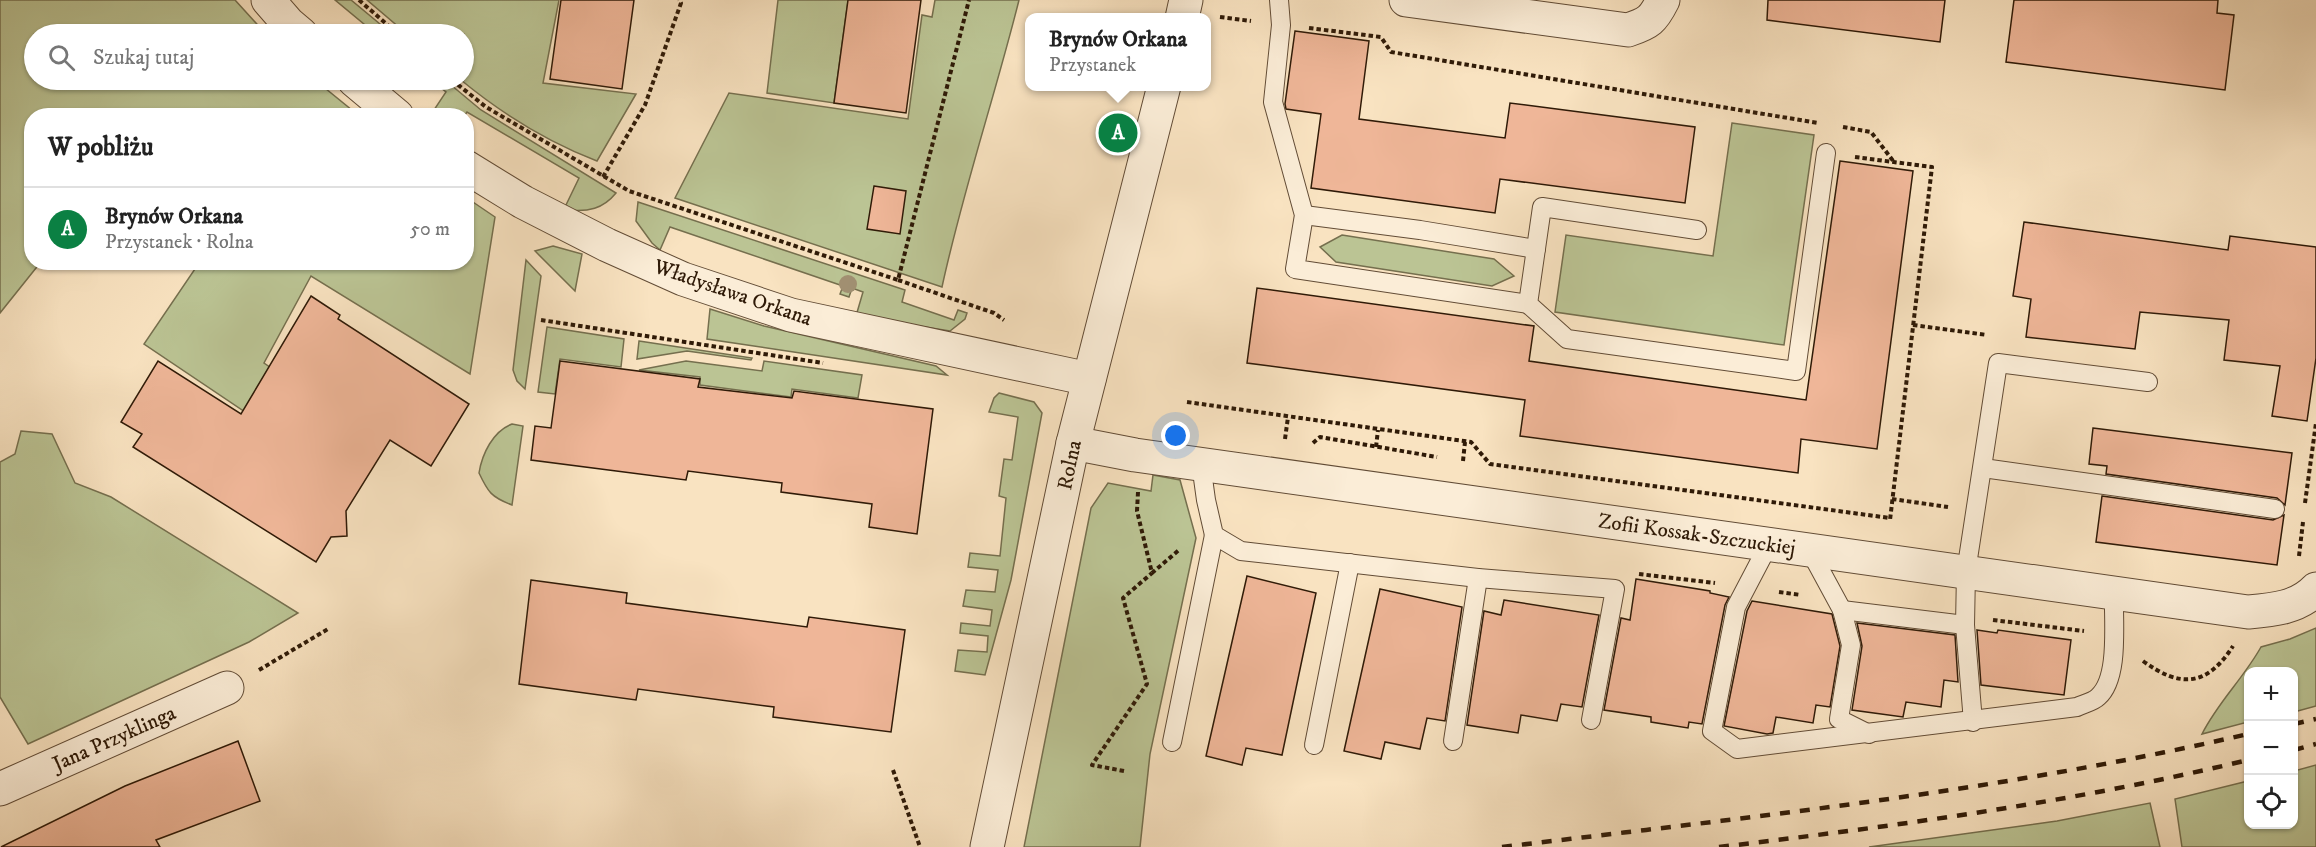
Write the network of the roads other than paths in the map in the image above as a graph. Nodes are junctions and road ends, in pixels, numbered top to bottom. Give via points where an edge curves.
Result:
1 (268, 0) edge
2 (1279, 0) edge
3 (1406, 0) edge
4 (1663, 0) edge
5 (289, 24) edge
6 (366, 90) edge
7 (1163, 91) edge
8 (387, 108) edge
9 (1826, 153) road end
10 (474, 172) edge
11 (1304, 214) junction
12 (1697, 230) dead end
13 (1536, 249) junction
14 (1528, 304) junction
15 (1089, 379) junction
16 (2148, 382) dead end
17 (1073, 443) junction
18 (1201, 464) junction
19 (1983, 468) junction
20 (2275, 509) dead end
21 (1212, 529) junction
22 (1769, 544) junction
23 (1810, 550) junction
24 (1350, 563) junction
25 (1966, 572) junction
26 (1478, 578) junction
27 (2316, 589) edge
28 (2114, 593) junction
29 (1839, 605) junction
30 (1965, 621) junction
31 (227, 688) road end
32 (1591, 720) dead end
33 (1973, 722) junction
34 (1869, 734) junction
35 (1453, 741) dead end
36 (1172, 742) dead end
37 (1314, 745) dead end
38 (0, 789) edge
39 (987, 847) edge

1 - 5 street
2 - 11 lane via 1281,25 1273,102
3 - 4 street via 1628,30 1647,24
6 - 8 street
7 - 15 street, Rolna
9 - 14 lane via 1796,371 1567,339
10 - 15 street, Władysława Orkana via 523,202 683,279 791,315
11 - 13 lane
11 - 14 lane via 1295,269
12 - 13 lane via 1542,207
13 - 14 lane
15 - 17 street, Rolna
16 - 19 lane via 1998,363
17 - 18 street, Zofii Kossak-Szczuckiej
17 - 39 street, Rolna
18 - 21 lane
18 - 22 street, Zofii Kossak-Szczuckiej
19 - 20 lane
19 - 25 lane
21 - 24 lane via 1241,551
21 - 36 lane
22 - 23 street, Zofii Kossak-Szczuckiej
22 - 34 lane via 1736,607 1712,731 1737,749
23 - 25 street, Zofii Kossak-Szczuckiej
23 - 29 lane
24 - 26 lane
24 - 37 lane
25 - 28 street, Zofii Kossak-Szczuckiej
25 - 30 lane
26 - 32 lane via 1615,589
26 - 35 lane
27 - 28 street, Zofii Kossak-Szczuckiej via 2294,604 2248,612
28 - 33 lane via 2113,662 2109,680 2098,697 2077,708
29 - 30 lane
29 - 34 lane via 1851,645 1839,719
30 - 33 lane
31 - 38 street, Jana Przyklinga
33 - 34 lane

